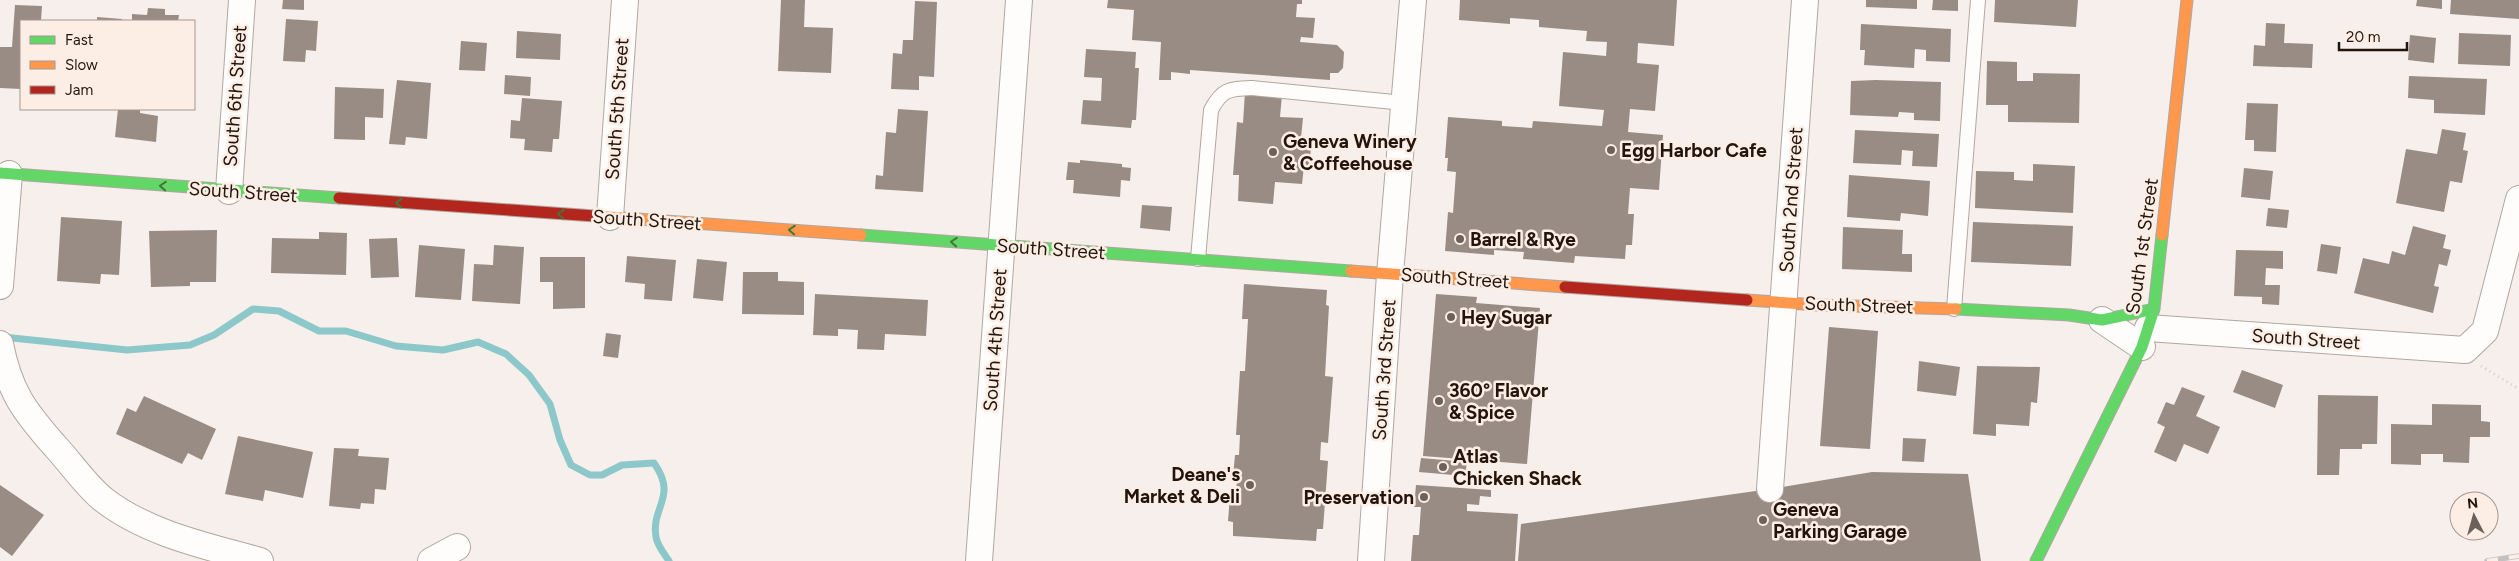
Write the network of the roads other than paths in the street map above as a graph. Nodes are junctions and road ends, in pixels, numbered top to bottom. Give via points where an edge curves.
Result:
1 (242, 0) edge
2 (625, 0) edge
3 (1019, 0) edge
4 (1413, 0) edge
5 (1805, 0) edge
6 (1978, 0) edge
7 (2187, 0) edge
8 (1404, 103) junction
9 (4, 173) edge
10 (229, 191) junction
11 (2519, 199) edge
12 (610, 218) junction
13 (1002, 246) junction
14 (1198, 259) junction
15 (1390, 274) junction
16 (0, 286) edge
17 (1784, 302) junction
18 (1954, 309) junction
19 (2102, 320) junction
20 (2148, 328) junction
21 (0, 344) edge
22 (1770, 489) dead end
23 (457, 547) dead end
24 (260, 561) edge
25 (431, 561) edge
26 (979, 561) edge
27 (1371, 561) edge
28 (2036, 561) edge

1 - 10 street, South 6th Street
2 - 12 street, South 5th Street
3 - 13 street, South 4th Street
4 - 8 street, South 3rd Street
5 - 17 street, South 2nd Street
6 - 18 lane
7 - 20 street, South 1st Street
8 - 14 lane via 1252,88 1219,95 1211,110
8 - 15 street, South 3rd Street
10 -> 9 street, South Street
9 - 16 street
12 -> 10 street, South Street
11 - 20 street, South Street via 2484,331 2470,355
13 -> 12 street, South Street
13 - 14 street, South Street
13 - 26 street, South 4th Street
14 - 15 street, South Street
15 - 17 street, South Street
15 - 27 street, South 3rd Street
17 - 18 street, South Street
17 - 22 street, South 2nd Street
18 - 19 street, South Street
19 - 20 street, South Street
19 - 20 street, South Street
20 - 28 street, South 1st Street
21 - 24 street via 5,372 28,415 103,500 151,527
23 - 25 street

